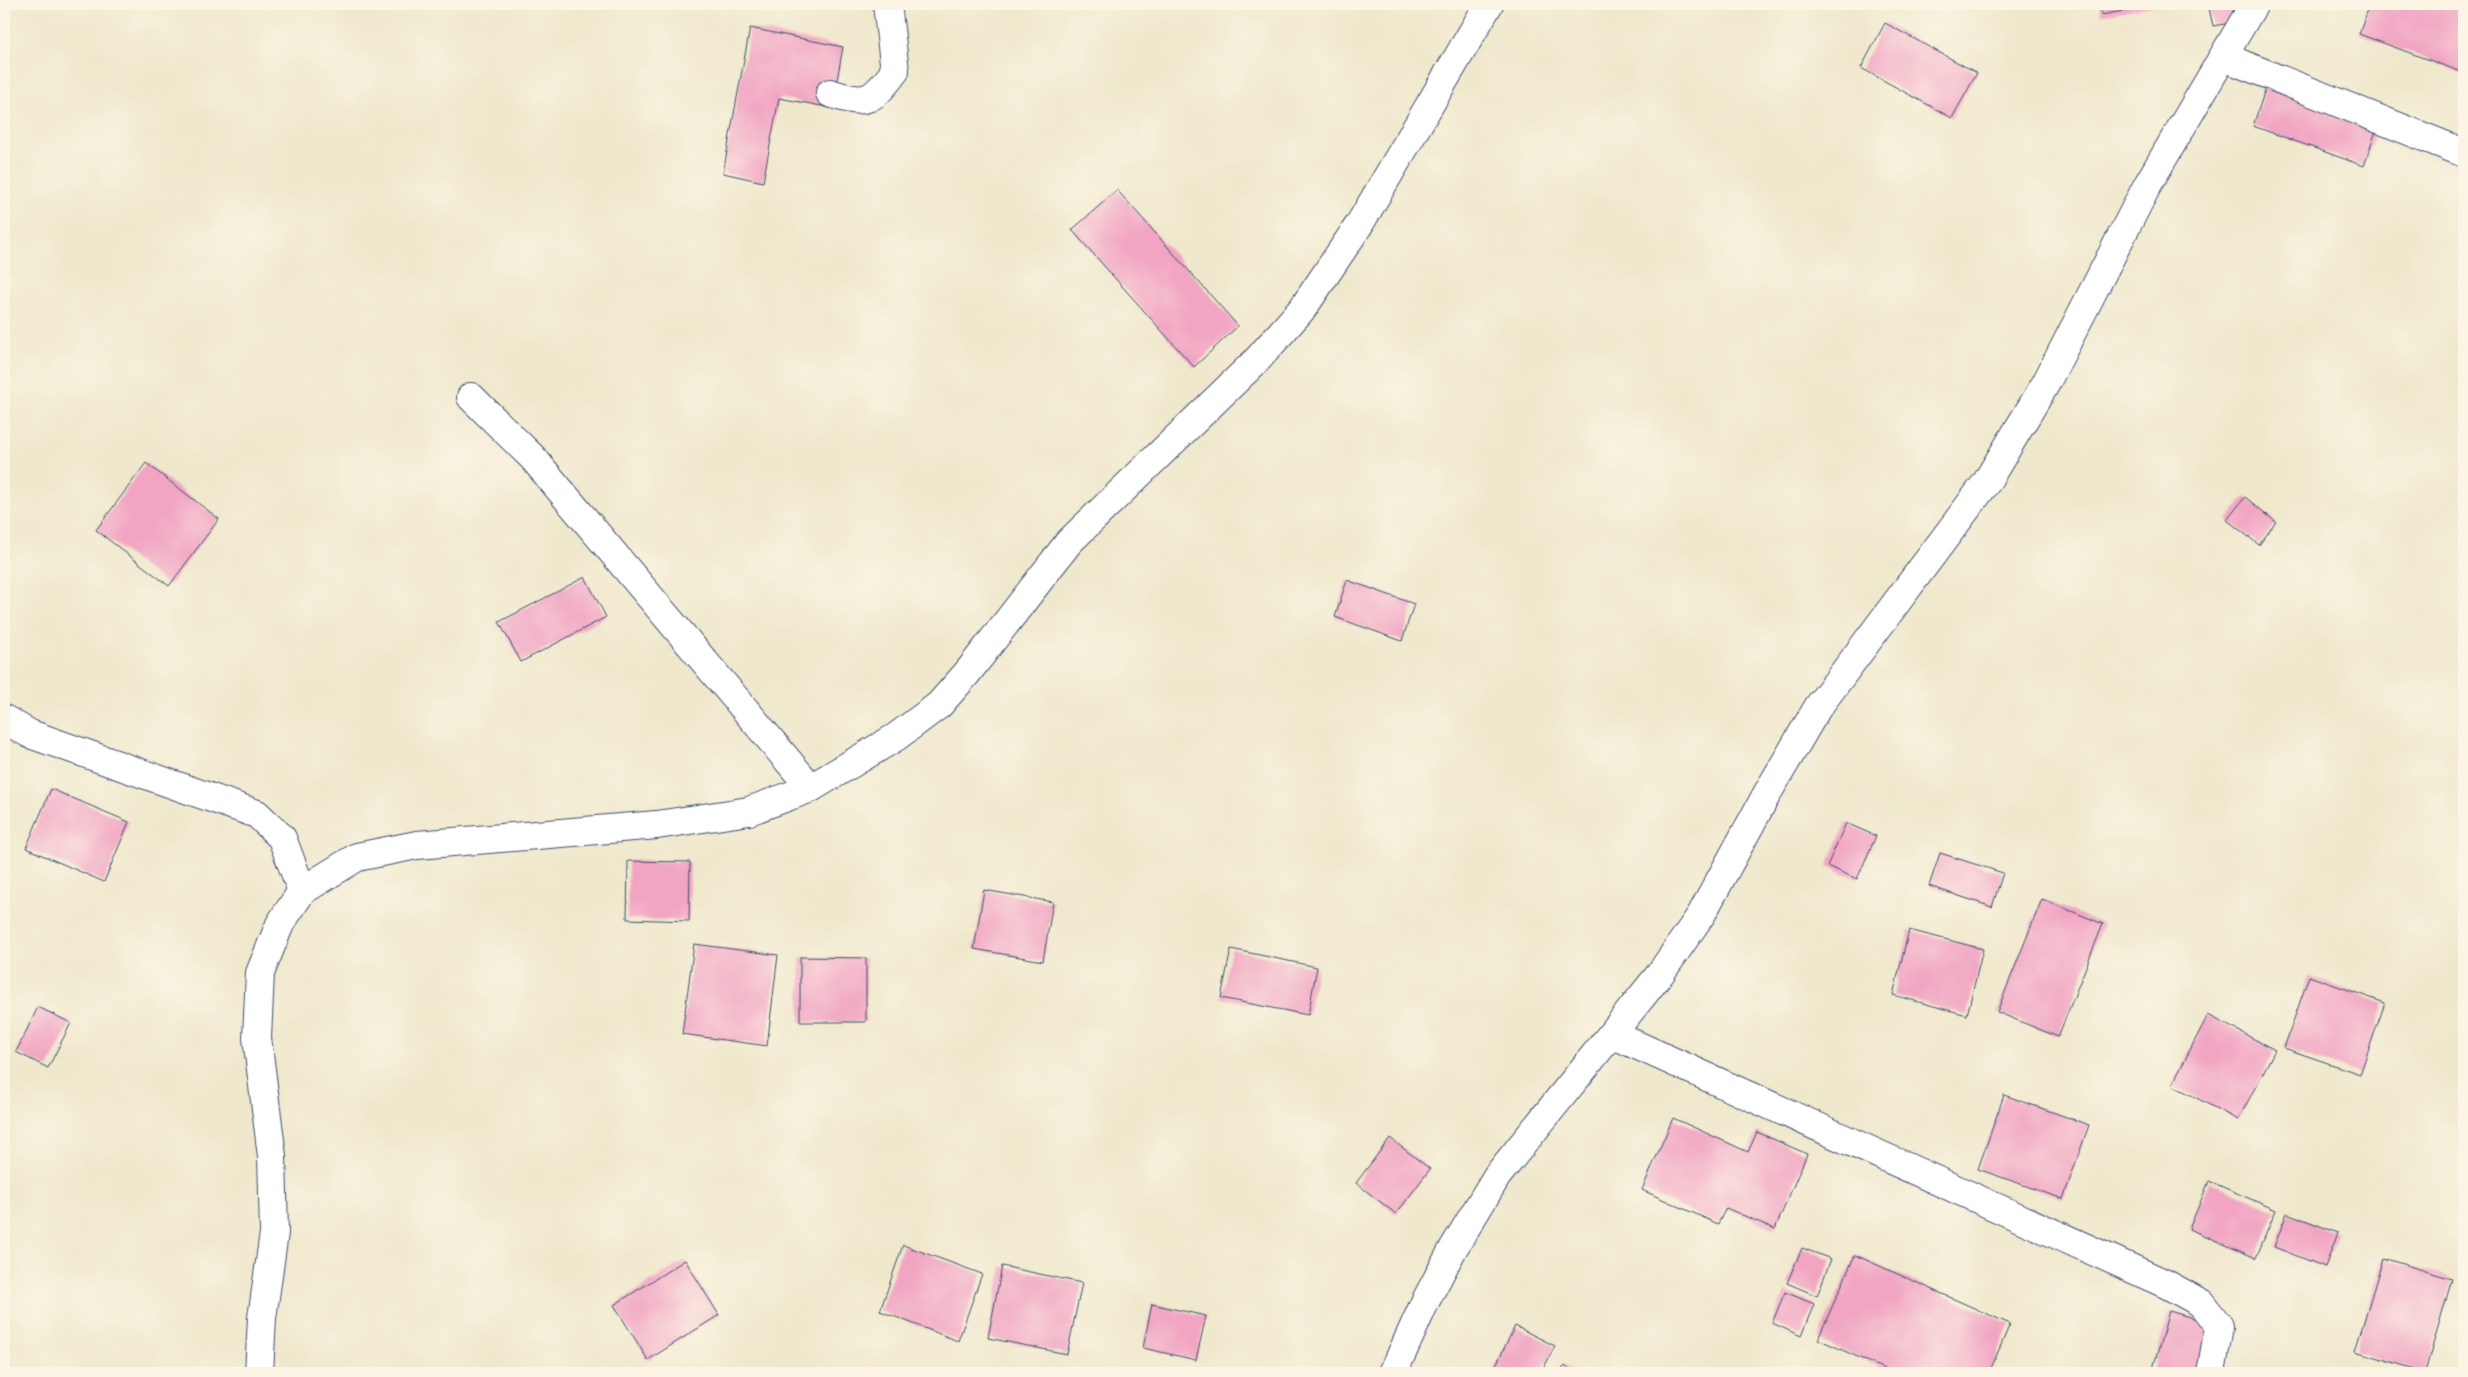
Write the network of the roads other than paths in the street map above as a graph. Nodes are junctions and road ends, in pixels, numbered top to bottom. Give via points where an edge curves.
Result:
1 (887, 4) edge
2 (1488, 4) edge
3 (2254, 4) edge
4 (2224, 57) junction
5 (830, 93) dead end
6 (2464, 153) edge
7 (471, 397) dead end
8 (4, 719) edge
9 (811, 788) junction
10 (302, 891) junction
11 (1612, 1034) junction
12 (259, 1373) edge
13 (1393, 1373) edge
14 (2211, 1373) edge

1 - 5 street via 895,71 877,95 853,100
2 - 9 street via 1358,225 1303,308 1257,360 1069,542 939,705 896,738
3 - 4 street
4 - 6 street
4 - 11 street via 2148,184 2046,382 1986,483 1818,707 1701,915 1660,974
7 - 9 street via 533,458
8 - 10 street via 30,734 257,814 282,838
9 - 10 street via 749,811 657,825 417,845 357,858
10 - 12 street via 280,924 260,973 257,1038 272,1156 274,1233 262,1318
11 - 13 street via 1497,1176 1434,1284
11 - 14 street via 2166,1284 2201,1303 2218,1326

